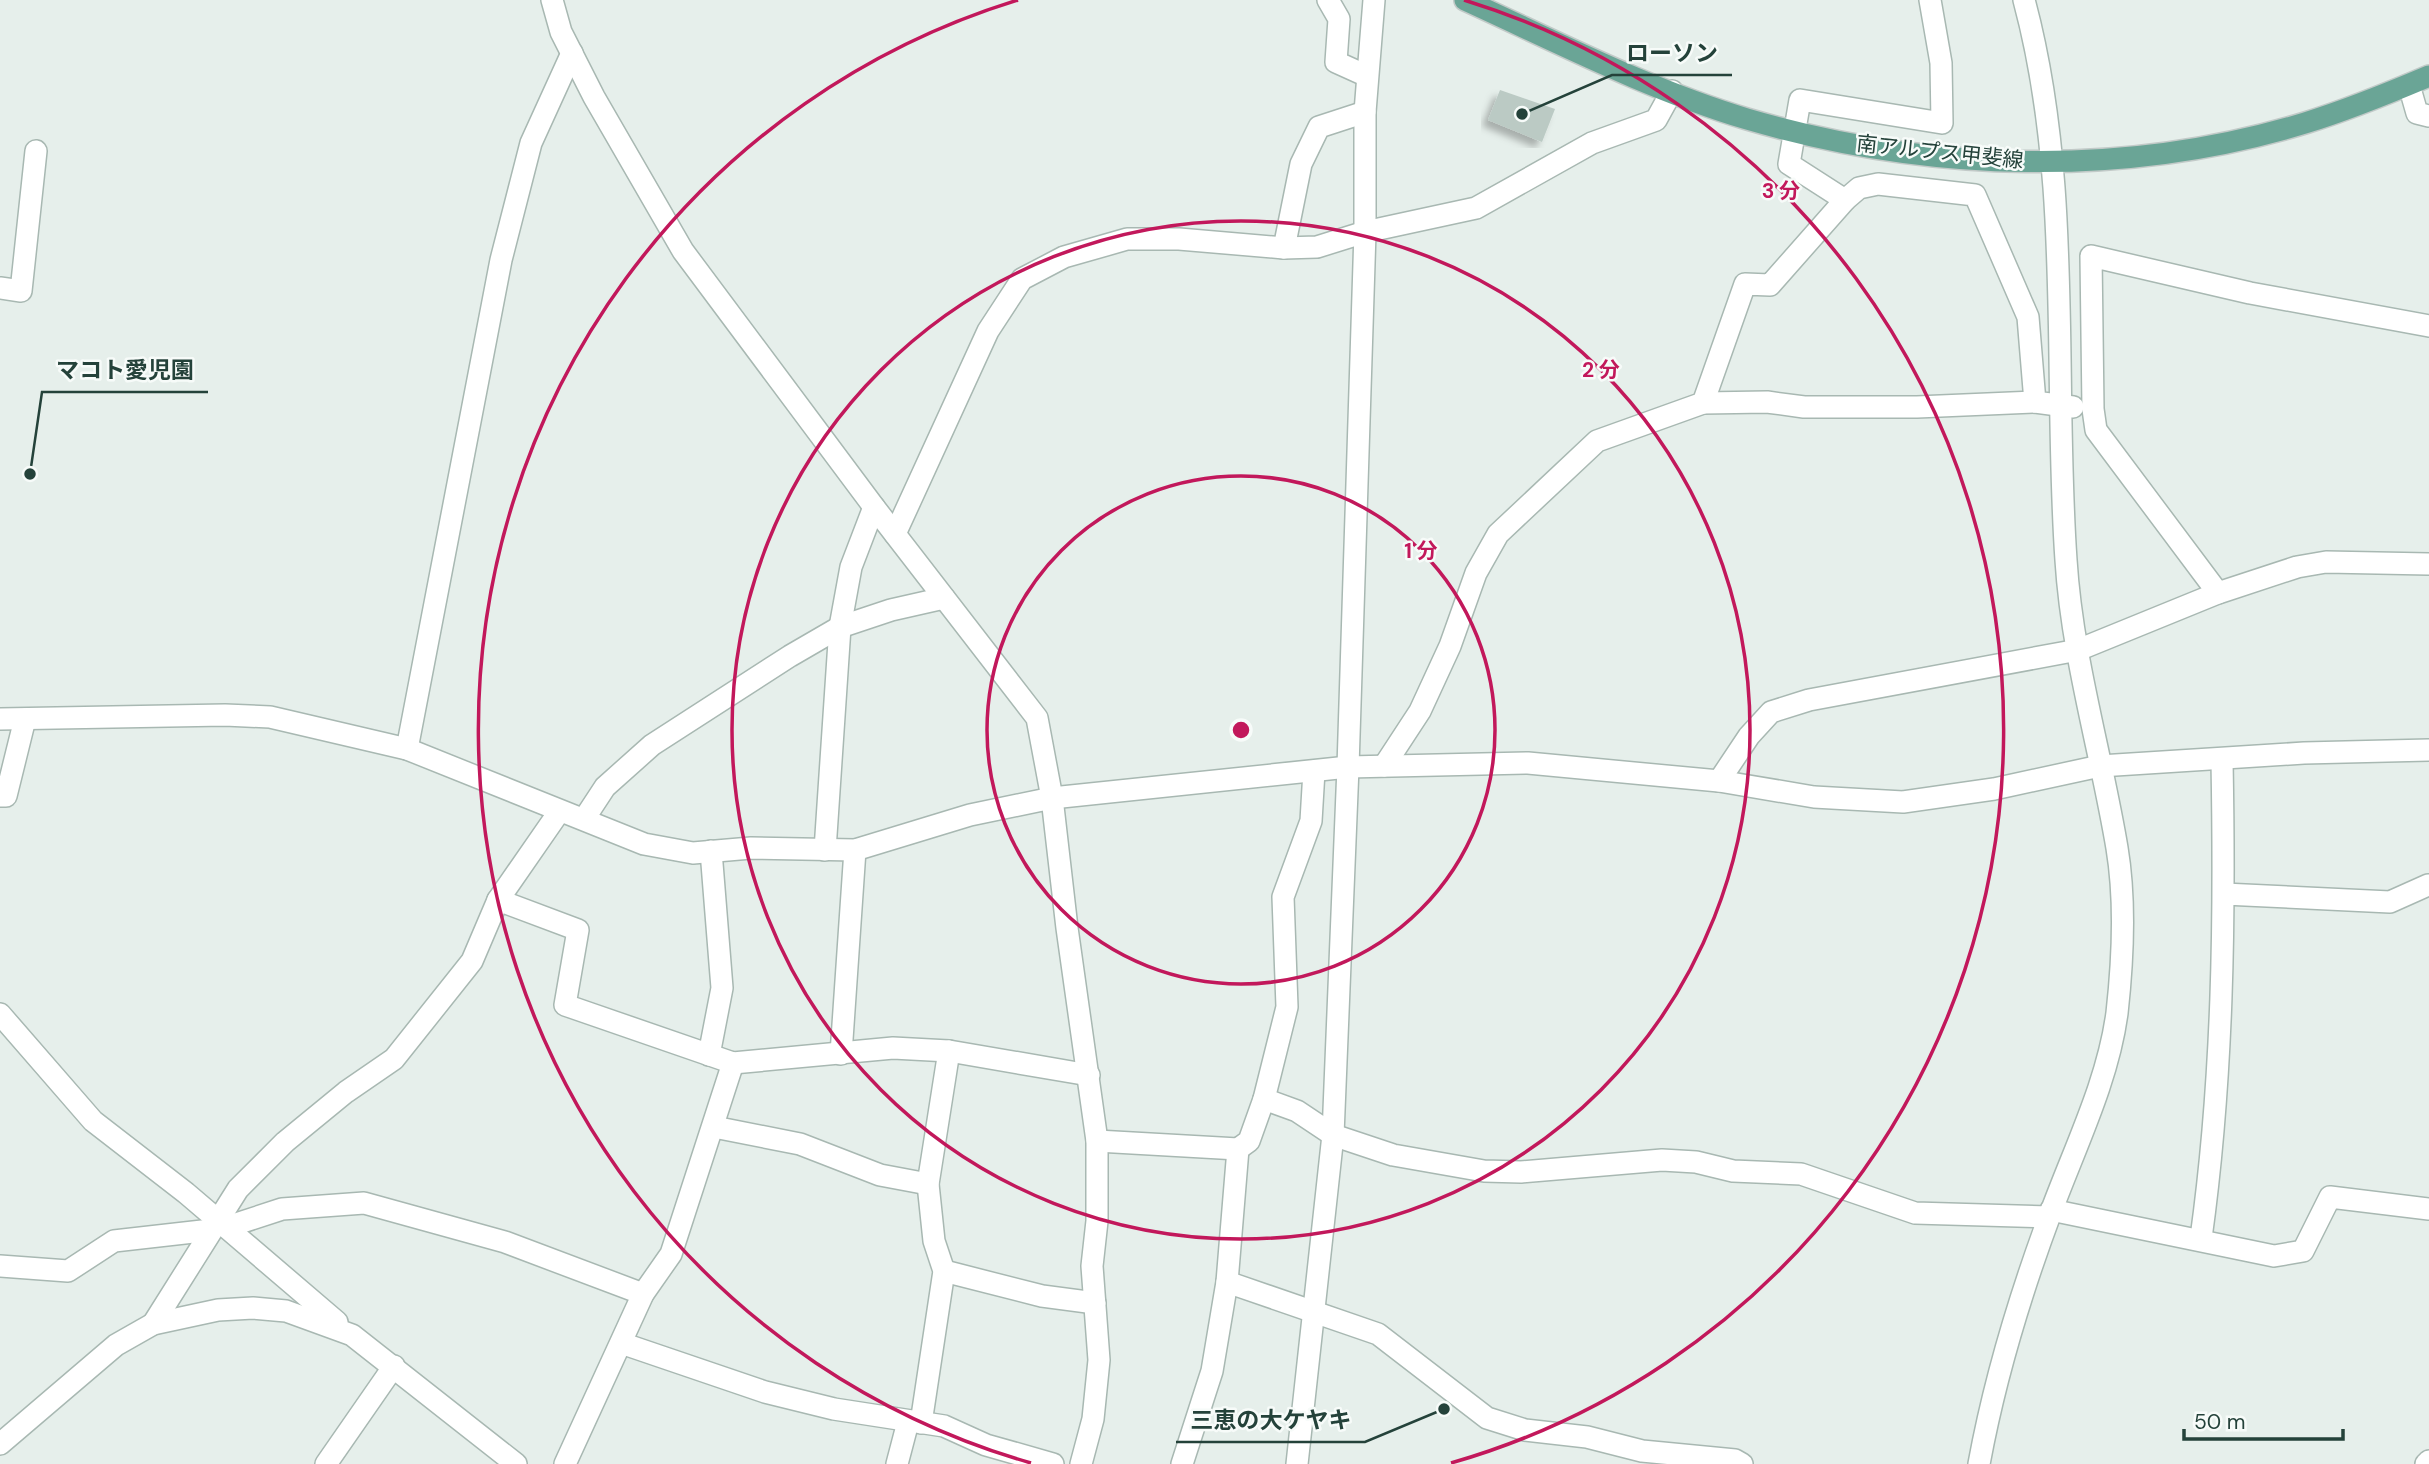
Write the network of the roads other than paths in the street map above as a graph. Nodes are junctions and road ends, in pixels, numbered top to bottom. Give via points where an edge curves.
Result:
1 (552, 0) edge
2 (1328, 0) edge
3 (1374, 0) edge
4 (1465, 0) edge
5 (1930, 0) edge
6 (2024, 0) edge
7 (572, 53) junction
8 (1367, 76) junction
9 (2429, 76) edge
10 (2409, 85) junction
11 (1672, 91) junction
12 (1365, 112) junction
13 (2429, 116) edge
14 (1794, 131) junction
15 (36, 152) dead end
16 (2052, 162) junction
17 (1845, 200) junction
18 (1365, 232) junction
19 (1284, 248) junction
20 (0, 288) edge
21 (2429, 326) edge
22 (2035, 402) junction
23 (1703, 403) junction
24 (2062, 406) junction
25 (2093, 409) junction
26 (874, 507) junction
27 (895, 534) junction
28 (2429, 564) edge
29 (2218, 593) junction
30 (944, 598) junction
31 (840, 627) junction
32 (2078, 650) junction
33 (0, 719) edge
34 (25, 719) junction
35 (407, 749) junction
36 (2429, 750) edge
37 (2221, 761) junction
38 (1384, 766) junction
39 (2100, 766) junction
40 (1348, 767) junction
41 (1314, 771) junction
42 (1718, 781) junction
43 (0, 796) edge
44 (1052, 798) junction
45 (559, 812) junction
46 (584, 819) junction
47 (825, 850) junction
48 (855, 850) junction
49 (711, 851) junction
50 (2428, 885) edge
51 (2224, 894) junction
52 (498, 900) junction
53 (0, 1014) edge
54 (949, 1051) junction
55 (841, 1054) junction
56 (709, 1055) junction
57 (733, 1063) junction
58 (1089, 1075) junction
59 (1264, 1100) junction
60 (714, 1126) junction
61 (1333, 1135) junction
62 (1097, 1141) junction
63 (1238, 1149) junction
64 (928, 1184) junction
65 (2429, 1209) edge
66 (2050, 1213) junction
67 (219, 1225) junction
68 (2201, 1238) junction
69 (0, 1266) edge
70 (944, 1271) junction
71 (1227, 1282) junction
72 (643, 1294) junction
73 (1095, 1303) junction
74 (1315, 1313) junction
75 (153, 1324) junction
76 (352, 1335) junction
77 (621, 1343) junction
78 (394, 1366) junction
79 (914, 1423) junction
80 (0, 1444) edge
81 (1085, 1463) edge
82 (326, 1464) edge
83 (516, 1464) edge
84 (565, 1464) edge
85 (897, 1464) edge
86 (1053, 1464) edge
87 (1182, 1464) edge
88 (1297, 1464) edge
89 (1742, 1464) edge
90 (1979, 1464) edge

1 - 7 street
2 - 8 street via 1339,19 1336,62
3 - 8 street
4 - 11 main road, 南アルプス甲斐線
5 - 14 street via 1941,63 1942,123 1800,100
6 - 16 street via 2040,62
7 - 26 street via 683,251
7 - 35 street via 531,143 501,260
8 - 12 street
9 - 10 main road, 南アルプス甲斐線
10 - 13 street via 2417,113
10 - 16 main road, 南アルプス甲斐線 via 2307,122 2203,148
11 - 14 main road, 南アルプス甲斐線
11 - 18 street via 1656,120 1592,143 1476,208
12 - 18 street
12 - 19 street via 1319,127 1301,164
14 - 16 main road, 南アルプス甲斐線 via 1894,151 1985,161
14 - 17 street via 1788,164
15 - 20 street via 21,291
16 - 24 street
17 - 22 street via 1859,188 1878,184 1975,195 2028,317
17 - 23 street via 1770,285 1745,284
18 - 19 street via 1317,247
18 - 40 street
19 - 27 street via 1127,239 1064,257 1022,279 988,331
21 - 25 street via 2225,288 2091,256
22 - 23 street via 1917,407
22 - 24 street
23 - 38 street via 1597,441 1498,534 1476,573 1420,711
24 - 25 street
24 - 32 street via 2066,561
25 - 29 street via 2096,430
26 - 27 street
26 - 31 street via 851,567
27 - 30 street
28 - 29 street via 2326,562
29 - 32 street
30 - 31 street
30 - 44 street via 1037,718
31 - 46 street via 652,745 605,787
31 - 47 street
32 - 39 street
32 - 42 street via 1853,690 1772,712
33 - 34 street
34 - 35 street via 270,717
34 - 43 street via 6,796
35 - 45 street
36 - 37 street via 2304,753
37 - 39 street
37 - 51 street
38 - 40 street
38 - 42 street via 1528,763
39 - 42 street via 1994,789 1903,802 1814,797
39 - 66 street via 2118,850 2123,908 2116,1016 2102,1075
40 - 41 street
40 - 61 street
41 - 44 street
41 - 59 street via 1311,821 1283,897 1287,1007
44 - 48 street via 970,815
44 - 58 street
45 - 46 street
45 - 52 street
46 - 49 street via 644,844 693,853
47 - 48 street
47 - 49 street
48 - 55 street
49 - 56 street via 722,988
50 - 51 street via 2390,902
51 - 68 street via 2214,1144
52 - 56 street via 578,930 565,1005
52 - 67 street via 472,961 394,1059 285,1142 238,1189
53 - 67 street via 93,1121
54 - 55 street via 893,1048
54 - 58 street
54 - 64 street
55 - 57 street
56 - 57 street
57 - 60 street
58 - 62 street
59 - 61 street via 1297,1111
59 - 63 street via 1249,1141
60 - 64 street via 800,1144 880,1175
60 - 72 street via 671,1254
61 - 66 street via 1394,1155 1484,1171 1696,1162 1733,1171 1801,1174 1915,1213
61 - 74 street
62 - 63 street
62 - 73 street
63 - 71 street
64 - 70 street via 934,1241
65 - 68 street via 2330,1197 2302,1251 2274,1256
66 - 68 street
66 - 90 street via 2013,1318
67 - 69 street via 114,1241 68,1271
67 - 72 street via 282,1209 364,1203 505,1242
67 - 75 street
67 - 76 street
70 - 73 street via 1042,1296
70 - 79 street
71 - 74 street
71 - 87 street via 1212,1371
72 - 77 street
73 - 81 street via 1099,1360
74 - 88 street
74 - 89 street via 1378,1334 1487,1418 1525,1430
75 - 76 street via 218,1310 253,1308 286,1311
75 - 80 street via 116,1345
76 - 78 street
77 - 79 street via 765,1392
77 - 84 street
78 - 82 street
78 - 83 street
79 - 85 street
79 - 86 street via 944,1426 986,1445

